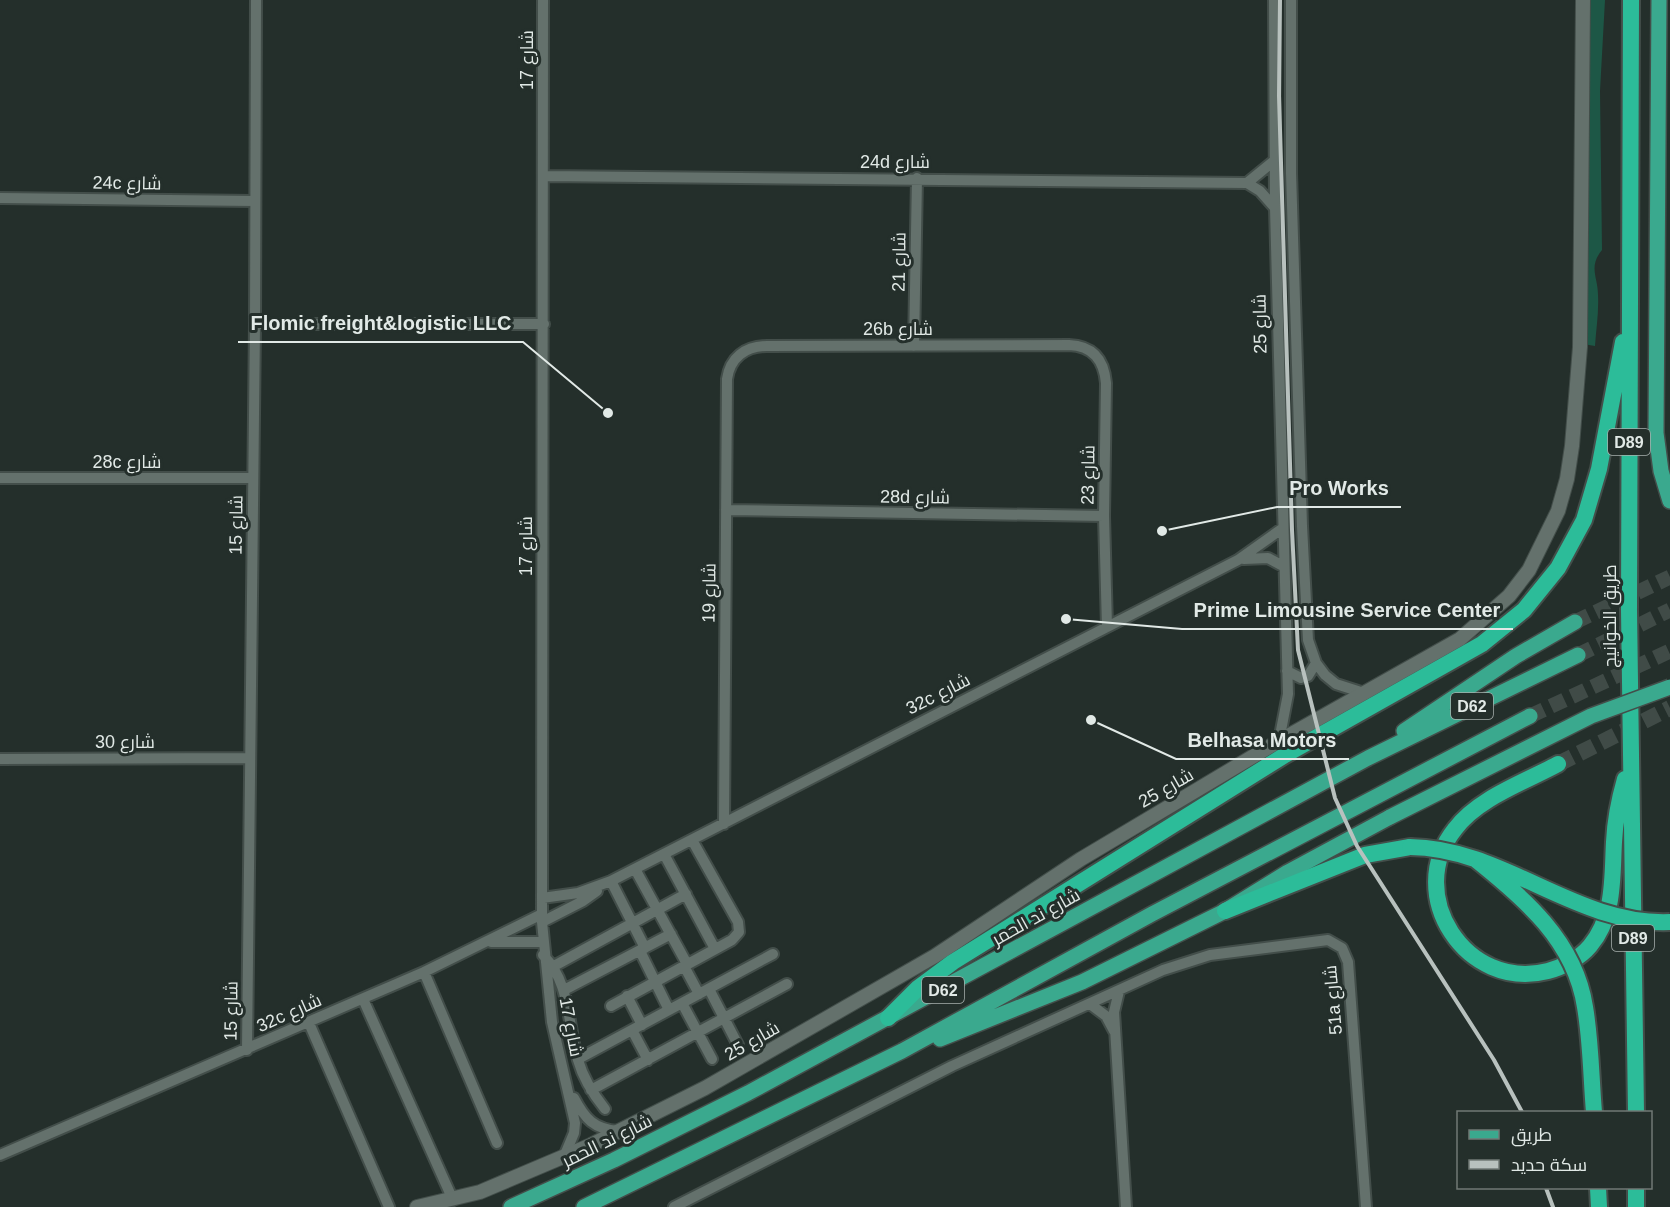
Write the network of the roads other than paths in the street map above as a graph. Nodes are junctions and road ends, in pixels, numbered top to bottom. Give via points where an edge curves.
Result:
1 (256, 0) edge
2 (543, 0) edge
3 (1274, 0) edge
4 (1291, 0) edge
5 (1583, 0) edge
6 (1659, 0) edge
7 (1631, 2) edge
8 (1274, 161) junction
9 (544, 176) junction
10 (917, 178) junction
11 (1247, 183) junction
12 (0, 198) edge
13 (254, 201) junction
14 (1275, 208) junction
15 (255, 324) junction
16 (544, 324) junction
17 (1629, 324) junction
18 (1070, 345) joint
19 (914, 346) junction
20 (732, 363) joint
21 (0, 478) edge
22 (253, 478) junction
23 (1670, 501) edge
24 (726, 510) junction
25 (1104, 516) junction
26 (1283, 528) junction
27 (1238, 560) junction
28 (1283, 566) junction
29 (1575, 622) tunnel mouth
30 (1107, 627) junction
31 (1578, 656) tunnel mouth
32 (1316, 663) junction
33 (1287, 671) junction
34 (1670, 687) edge
35 (1365, 693) junction
36 (1530, 716) tunnel mouth
37 (1279, 741) junction
38 (250, 758) junction
39 (1368, 758) junction
40 (0, 759) edge
41 (1558, 764) tunnel mouth
42 (1631, 764) junction
43 (724, 824) junction
44 (692, 840) junction
45 (664, 854) junction
46 (1475, 859) junction
47 (635, 869) junction
48 (607, 883) junction
49 (686, 894) junction
50 (542, 898) junction
51 (657, 910) junction
52 (1225, 911) junction
53 (542, 918) junction
54 (1670, 922) edge
55 (632, 923) junction
56 (671, 934) junction
57 (491, 942) junction
58 (543, 942) junction
59 (716, 949) junction
60 (642, 950) junction
61 (773, 954) dead end
62 (543, 955) junction
63 (686, 965) junction
64 (554, 966) junction
65 (424, 972) junction
66 (655, 981) junction
67 (787, 984) dead end
68 (564, 990) junction
69 (704, 992) junction
70 (1119, 992) junction
71 (627, 996) junction
72 (363, 999) junction
73 (682, 1003) junction
74 (1090, 1004) junction
75 (611, 1005) dead end
76 (669, 1010) junction
77 (724, 1018) junction
78 (888, 1018) junction
79 (309, 1023) junction
80 (637, 1027) junction
81 (698, 1032) junction
82 (1117, 1037) junction
83 (738, 1045) dead end
84 (247, 1050) junction
85 (902, 1051) junction
86 (578, 1059) junction
87 (712, 1059) dead end
88 (648, 1060) junction
89 (568, 1089) junction
90 (591, 1090) junction
91 (605, 1109) dead end
92 (1594, 1111) edge
93 (1636, 1111) edge
94 (619, 1131) junction
95 (497, 1143) dead end
96 (0, 1155) edge
97 (564, 1156) junction
98 (1598, 1189) edge
99 (1636, 1189) edge
100 (453, 1200) junction
101 (388, 1207) edge
102 (417, 1207) edge
103 (510, 1207) edge
104 (584, 1207) edge
105 (674, 1207) edge
106 (1126, 1207) edge
107 (1366, 1207) edge
108 (1599, 1207) edge
109 (1636, 1207) edge

1 - 13 street, شارع 15
2 - 9 street, شارع 17
3 - 8 street, شارع 25
4 - 32 street, شارع 25 via 1291,173 1302,526 1308,640
5 - 35 street via 1580,347 1577,405 1567,479 1558,511 1529,570 1509,596 1460,639
6 - 23 main road via 1656,433
7 - 17 highway, طريق الخوانيج / D89
8 - 11 street
8 - 14 street, شارع 25
9 - 10 street, 24d شارع
9 - 16 street, شارع 17
10 - 11 street, 24d شارع
10 - 19 street, شارع 21
11 - 14 street
12 - 13 street, 24c شارع
13 - 15 street, شارع 15
14 - 26 street, شارع 25
15 - 16 street
15 - 22 street, شارع 15
16 - 50 street, شارع 17
17 - 42 highway, طريق الخوانيج / D89
17 - 78 highway via 1587,512 1558,568 1524,609 1482,644 1285,755 953,962 918,988
18 - 19 street, 26b شارع
18 - 25 street, شارع 23 via 1089,350 1105,370
19 - 20 street, 26b شارع via 757,346
20 - 24 street, شارع 19 via 727,379
21 - 22 street, 28c شارع
22 - 38 street, شارع 15
24 - 25 street, 28d شارع
24 - 43 street, شارع 19
25 - 30 street, شارع 23
26 - 27 street, 32c شارع
26 - 28 street, شارع 25
27 - 28 street via 1268,558
27 - 30 street, 32c شارع
28 - 33 street, شارع 25
29 - 39 main road via 1460,692
30 - 43 street, 32c شارع
31 - 39 main road, شارع ند الحمر / D62
32 - 33 street via 1308,676 1293,676
32 - 35 street, شارع 25 via 1336,684
33 - 37 street, شارع 25 via 1288,694
34 - 52 main road, bridge via 1591,716 1390,817
35 - 37 street
36 - 85 main road, D62 via 1152,914
37 - 94 street, شارع 25 via 1065,869 935,956 705,1088
38 - 40 street, شارع 30
38 - 84 street, شارع 15
39 - 78 main road, شارع ند الحمر / D62
41 - 42 highway via 1471,813 1455,828 1437,867 1440,910 1449,930 1461,947 1497,971 1547,971 1575,959 1590,947 1604,921 1612,893 1616,820
42 - 93 highway, طريق الخوانيج / D89
43 - 44 street, 32c شارع
44 - 45 street, 32c شارع
44 - 59 street via 740,927 737,937
45 - 47 street, 32c شارع
45 - 49 street
46 - 52 highway, bridge via 1443,849 1410,847 1365,855
46 - 54 highway, bridge via 1602,912 1640,921
46 - 92 highway, bridge via 1535,911 1569,958 1585,1005
47 - 48 street, 32c شارع
47 - 51 street
48 - 50 street, 32c شارع via 578,893
48 - 53 street, 32c شارع via 584,901
48 - 55 street
49 - 51 street
49 - 59 street
50 - 53 street, شارع 17
51 - 55 street
51 - 56 street
52 - 85 main road via 1082,982 947,1037
53 - 57 street, 32c شارع
53 - 58 street, شارع 17
55 - 60 street
55 - 64 street
56 - 60 street
56 - 63 street
57 - 58 street, 32c شارع
57 - 65 street, 32c شارع
58 - 62 street, شارع 17
59 - 63 street
60 - 66 street
60 - 68 street
61 - 69 street
62 - 64 street
62 - 89 street, شارع 17 via 552,1022
63 - 66 street
63 - 69 street
64 - 68 street
65 - 72 street, 32c شارع
65 - 95 street
66 - 71 street
66 - 76 street
67 - 77 street
68 - 86 street
69 - 73 street
69 - 77 street
70 - 74 street, 51a شارع
70 - 82 street via 1114,1005
70 - 107 street, 51a شارع via 1194,959 1322,941 1342,948 1348,962
71 - 75 street
71 - 80 street
72 - 79 street, 32c شارع
72 - 100 street
73 - 76 street
73 - 81 street
74 - 82 street via 1106,1016
74 - 105 street, 51a شارع via 951,1066
76 - 80 street
77 - 81 street
77 - 83 street
78 - 103 main road, شارع ند الحمر / D62 via 625,1155
79 - 84 street, 32c شارع
79 - 101 street
80 - 86 street
80 - 88 street
81 - 87 street
81 - 88 street
82 - 106 street
84 - 96 street, 32c شارع
85 - 104 main road, D62
86 - 90 street
88 - 90 street
89 - 94 street, شارع 17 via 589,1121 603,1129
89 - 97 street, شارع 17 via 575,1123
90 - 91 street
94 - 97 street, شارع 25
97 - 100 street, شارع 25
98 - 108 highway
99 - 109 highway
100 - 102 street, شارع 25

